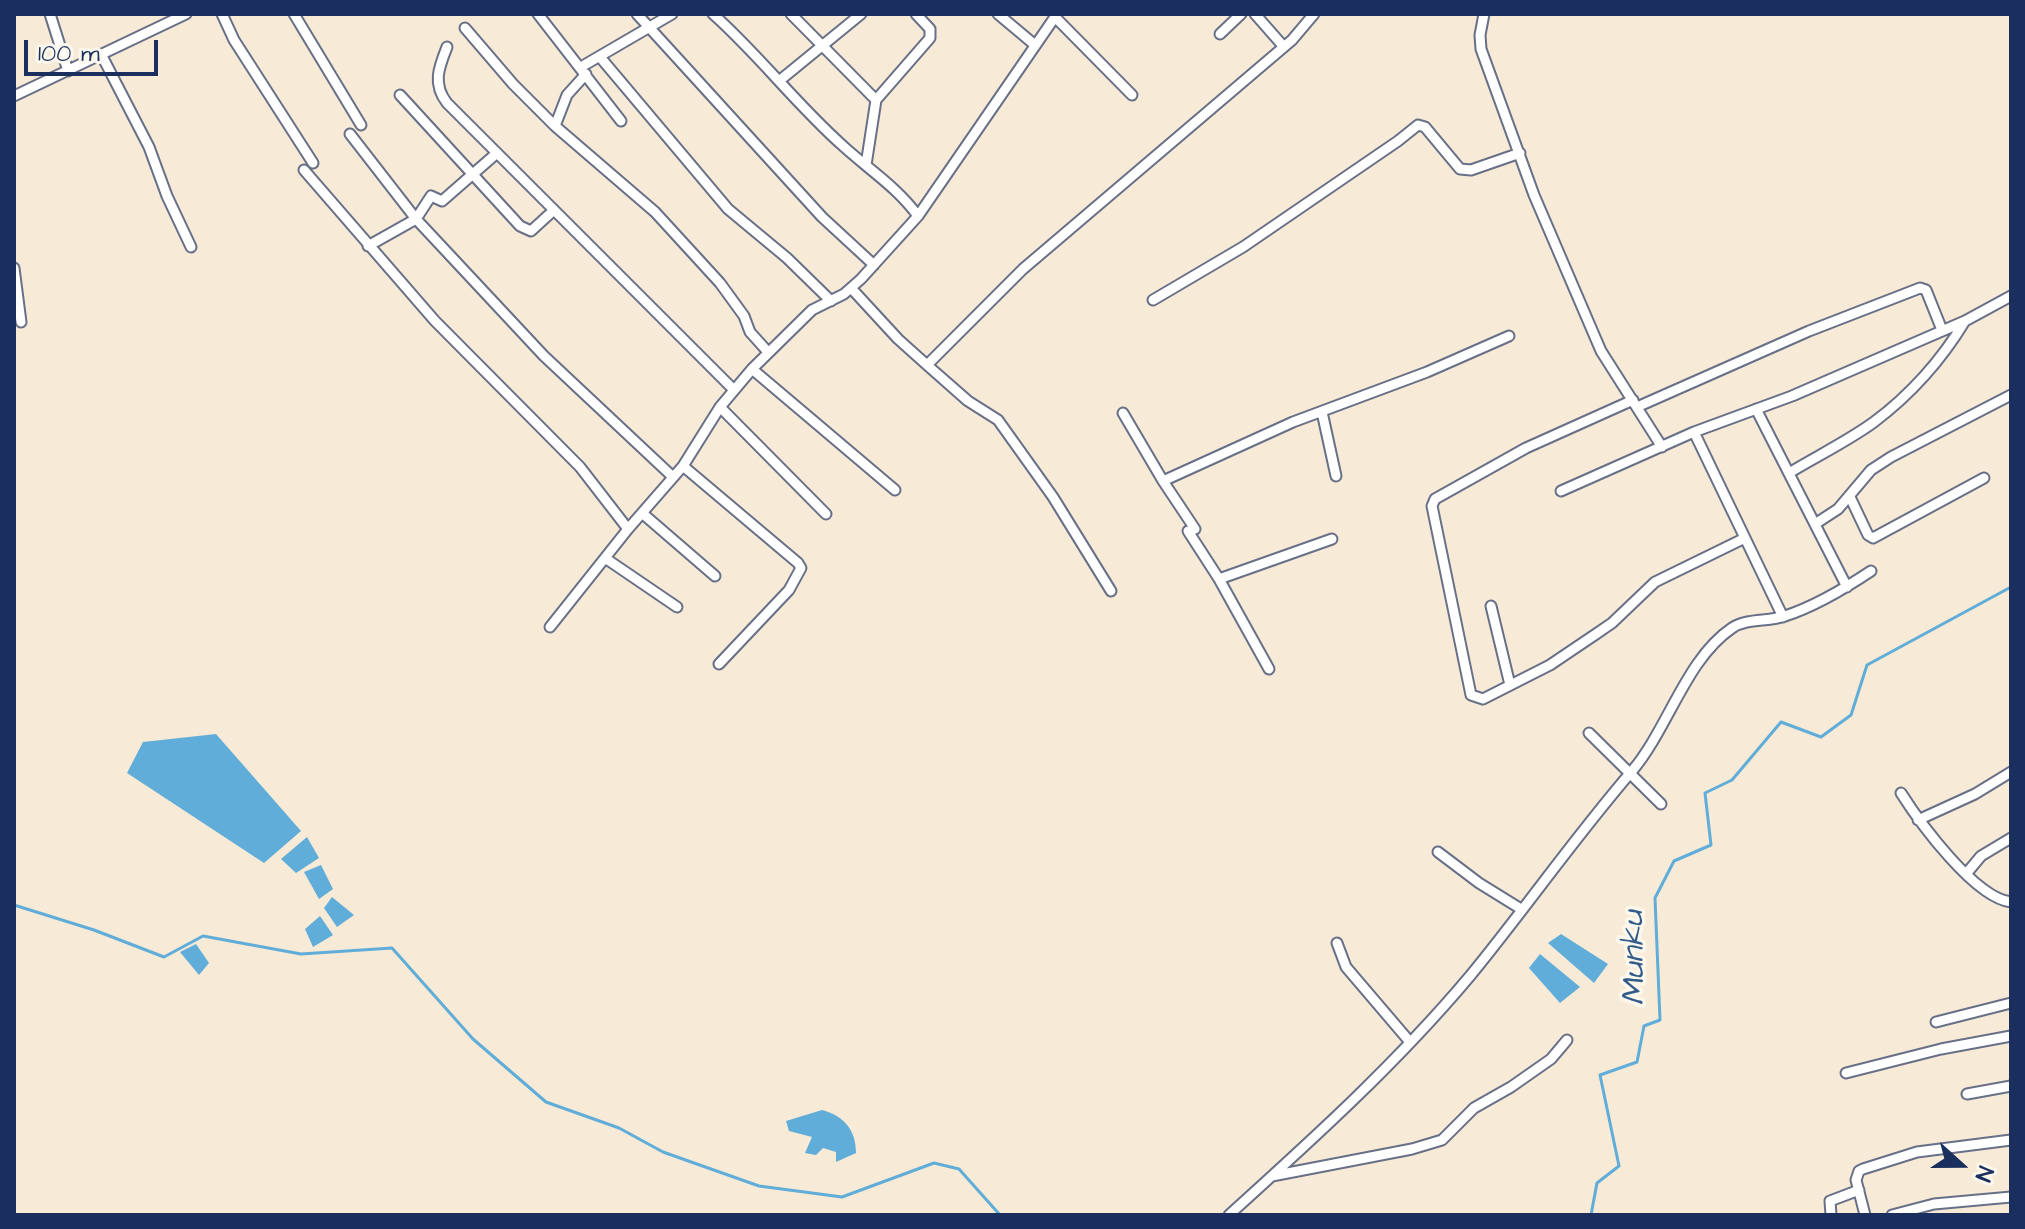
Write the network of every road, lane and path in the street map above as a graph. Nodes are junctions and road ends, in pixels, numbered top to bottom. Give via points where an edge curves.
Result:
1 (50, 14) edge
2 (186, 14) edge
3 (222, 14) edge
4 (294, 14) edge
5 (538, 14) edge
6 (637, 14) edge
7 (672, 14) edge
8 (713, 14) edge
9 (791, 14) edge
10 (861, 14) edge
11 (916, 14) edge
12 (998, 14) edge
13 (1241, 14) edge
14 (1255, 14) edge
15 (1314, 14) edge
16 (1484, 14) edge
17 (1056, 15) edge
18 (465, 28) dead end
19 (652, 28) junction
20 (1220, 34) dead end
21 (1035, 45) junction
22 (447, 47) dead end
23 (821, 47) junction
24 (1284, 47) junction
25 (102, 56) junction
26 (600, 57) junction
27 (68, 71) junction
28 (583, 71) junction
29 (779, 81) junction
30 (400, 95) dead end
31 (1132, 95) dead end
32 (14, 96) edge
33 (876, 100) junction
34 (621, 121) dead end
35 (361, 125) dead end
36 (555, 126) junction
37 (350, 134) dead end
38 (497, 153) junction
39 (1520, 153) junction
40 (313, 163) dead end
41 (866, 165) junction
42 (304, 170) dead end
43 (471, 173) junction
44 (554, 210) junction
45 (918, 216) junction
46 (416, 219) junction
47 (368, 246) junction
48 (191, 247) dead end
49 (874, 265) junction
50 (14, 268) edge
51 (851, 288) junction
52 (2011, 296) edge
53 (1153, 300) dead end
54 (831, 301) junction
55 (1965, 321) junction
56 (21, 322) dead end
57 (1942, 330) junction
58 (1509, 336) dead end
59 (768, 352) junction
60 (927, 365) junction
61 (752, 369) junction
62 (734, 390) junction
63 (2011, 395) edge
64 (1635, 403) junction
65 (720, 407) junction
66 (1756, 409) junction
67 (1322, 412) junction
68 (1123, 413) dead end
69 (1694, 432) junction
70 (1662, 447) junction
71 (683, 466) junction
72 (1789, 473) junction
73 (1336, 476) dead end
74 (673, 477) junction
75 (1984, 478) dead end
76 (1163, 481) junction
77 (895, 490) dead end
78 (1561, 491) dead end
79 (1850, 497) junction
80 (642, 513) junction
81 (826, 514) dead end
82 (1815, 524) junction
83 (628, 529) junction
84 (1745, 538) junction
85 (1332, 539) dead end
86 (605, 558) junction
87 (1871, 571) dead end
88 (715, 576) dead end
89 (1219, 579) junction
90 (1847, 587) junction
91 (1111, 591) dead end
92 (1491, 606) dead end
93 (677, 607) dead end
94 (1783, 617) junction
95 (550, 627) dead end
96 (719, 664) dead end
97 (1269, 669) dead end
98 (1510, 685) junction
99 (1589, 733) dead end
100 (2011, 772) edge
101 (1631, 773) junction
102 (1901, 793) dead end
103 (1661, 804) dead end
104 (1918, 820) junction
105 (2011, 838) edge
106 (1438, 852) dead end
107 (1966, 874) junction
108 (2011, 902) edge
109 (1521, 909) junction
110 (1337, 943) dead end
111 (2011, 1003) edge
112 (1936, 1022) dead end
113 (2011, 1036) edge
114 (1567, 1040) dead end
115 (1410, 1042) junction
116 (1846, 1073) dead end
117 (2011, 1086) edge
118 (1967, 1094) dead end
119 (2011, 1140) edge
120 (1272, 1176) junction
121 (1859, 1190) junction
122 (2011, 1197) edge
123 (1229, 1215) edge
124 (1831, 1215) edge
125 (1865, 1215) edge
126 (1892, 1215) edge

1 - 27 street
2 - 25 street
3 - 40 street
4 - 35 street
5 - 28 street
6 - 19 street
7 - 19 street
8 - 29 street
9 - 23 street
10 - 23 street
11 - 33 street via 930,29 930,38
12 - 21 street
13 - 20 street
14 - 24 street
15 - 24 street
16 - 39 street via 1481,49
17 - 21 street
17 - 31 street
18 - 36 street
19 - 26 street
19 - 49 street via 822,217
21 - 45 street
22 - 38 street via 437,79 440,94
23 - 29 street
23 - 33 street
24 - 60 street via 1023,269
25 - 27 street
25 - 48 street via 149,147
26 - 28 street
26 - 54 street via 728,209
27 - 32 street
28 - 34 street
28 - 36 street
29 - 41 street
30 - 43 street
33 - 41 street
36 - 59 street via 655,212 720,283
37 - 46 street
38 - 43 street
38 - 44 street
39 - 53 street via 1460,169 1418,125 1243,247
39 - 64 street via 1601,351
41 - 45 street
42 - 47 street
43 - 44 street via 528,232
43 - 46 street via 442,201 431,196
44 - 62 street
45 - 49 street
46 - 47 street
46 - 74 street via 544,356
47 - 83 street via 580,467
49 - 51 street
50 - 56 street
51 - 54 street
51 - 60 street
52 - 55 street
54 - 59 street via 812,310
55 - 57 street
55 - 72 street via 1947,352 1889,409
57 - 64 street via 1926,290 1920,288
57 - 66 street
58 - 67 street
59 - 61 street
60 - 91 street via 998,420
61 - 62 street
61 - 77 street
62 - 65 street
63 - 79 street via 1891,457 1871,470
64 - 70 street
64 - 98 street via 1526,448 1435,499 1432,506 1471,695 1483,699
65 - 71 street
65 - 81 street
66 - 69 street
66 - 72 street
67 - 73 street
67 - 76 street
68 - 76 street
69 - 70 street
69 - 84 street
70 - 78 street
71 - 74 street
71 - 96 street via 801,568 789,590
72 - 82 street
74 - 80 street
75 - 79 street via 1873,538
76 - 89 street
79 - 82 street
80 - 83 street
80 - 88 street
82 - 90 street
83 - 86 street
84 - 94 street
84 - 98 street via 1655,582 1604,629
85 - 89 street
86 - 93 street
86 - 95 street
87 - 90 street
89 - 97 street
90 - 94 street
92 - 98 street
94 - 101 street via 1733,627 1708,650
99 - 101 street
100 - 104 street
101 - 103 street
101 - 109 street
102 - 104 street
104 - 107 street
105 - 107 street via 1981,856
106 - 109 street
107 - 108 street via 1990,895
109 - 115 street
110 - 115 street via 1346,967
111 - 112 street
113 - 116 street
114 - 120 street via 1551,1059 1474,1108 1442,1140
115 - 120 street
117 - 118 street
119 - 121 street via 1917,1152 1863,1169 1857,1175
120 - 123 street
121 - 124 street via 1830,1201
121 - 125 street
122 - 126 street via 1934,1204

